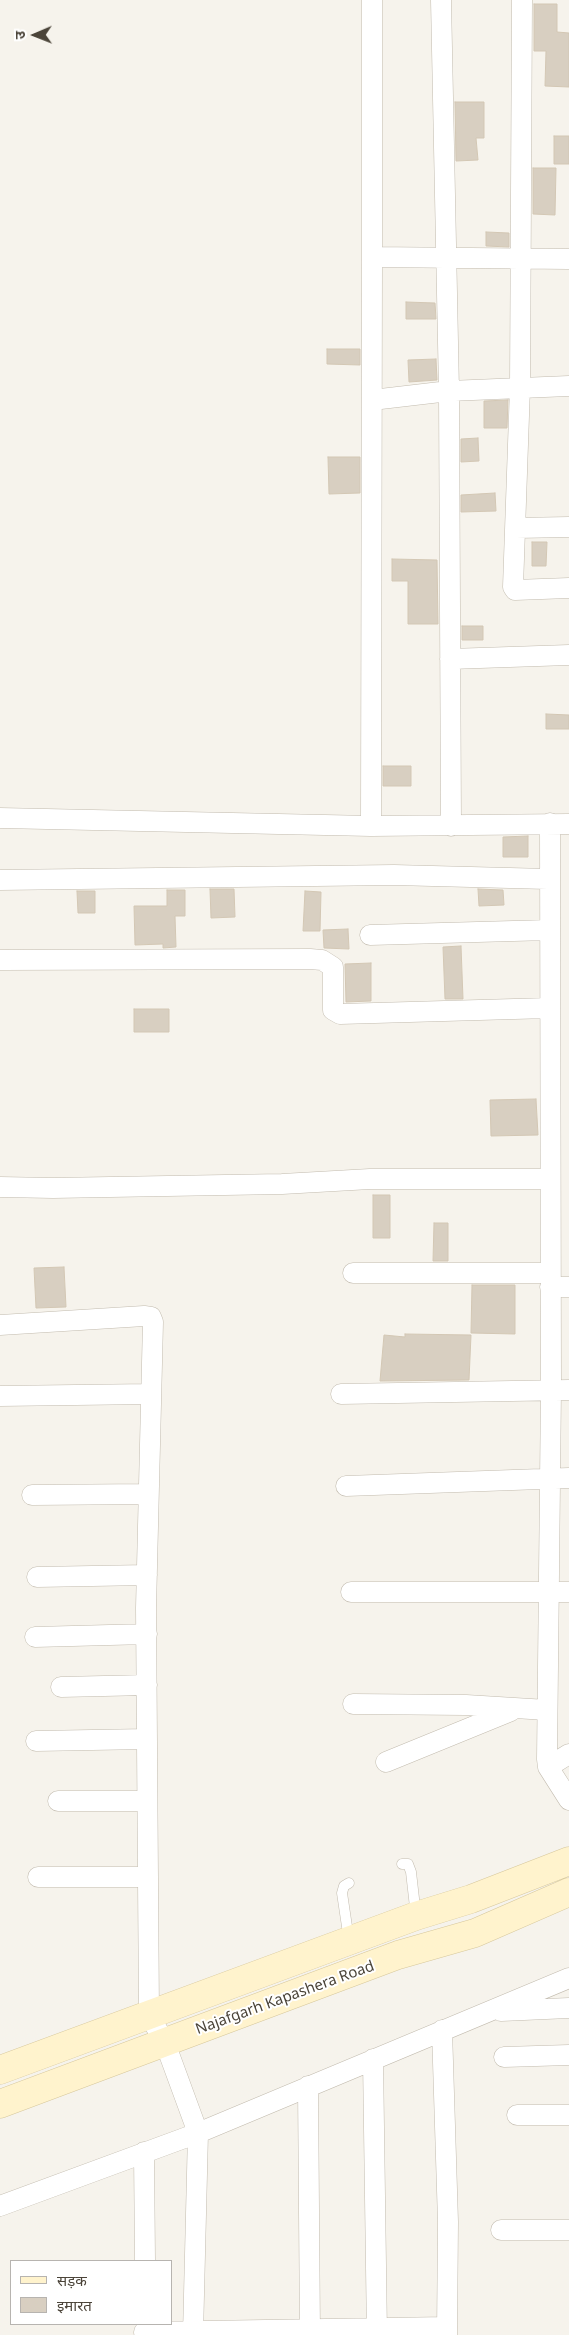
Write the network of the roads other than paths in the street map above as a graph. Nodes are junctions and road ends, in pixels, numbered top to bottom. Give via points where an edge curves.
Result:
1 (372, 0) edge
2 (441, 0) edge
3 (522, 0) edge
4 (372, 257) junction
5 (446, 259) junction
6 (569, 259) edge
7 (520, 260) junction
8 (569, 386) edge
9 (520, 387) junction
10 (449, 391) junction
11 (372, 400) junction
12 (569, 527) edge
13 (516, 528) junction
14 (569, 588) edge
15 (569, 655) edge
16 (450, 659) junction
17 (0, 818) edge
18 (559, 823) edge
19 (371, 826) junction
20 (451, 826) junction
21 (548, 879) junction
22 (0, 880) edge
23 (549, 930) junction
24 (370, 935) dead end
25 (0, 960) edge
26 (549, 1008) junction
27 (550, 1179) junction
28 (0, 1187) edge
29 (353, 1273) dead end
30 (556, 1283) edge
31 (0, 1325) edge
32 (560, 1389) edge
33 (150, 1394) junction
34 (341, 1394) dead end
35 (0, 1396) edge
36 (559, 1478) edge
37 (346, 1486) dead end
38 (148, 1494) junction
39 (32, 1495) dead end
40 (147, 1575) junction
41 (37, 1577) dead end
42 (350, 1592) dead end
43 (548, 1592) junction
44 (569, 1592) edge
45 (146, 1634) junction
46 (34, 1637) dead end
47 (147, 1685) junction
48 (61, 1687) dead end
49 (353, 1704) dead end
50 (517, 1708) junction
51 (548, 1710) junction
52 (147, 1739) junction
53 (36, 1741) dead end
54 (569, 1754) edge
55 (386, 1762) dead end
56 (548, 1767) junction
57 (569, 1800) edge
58 (58, 1801) dead end
59 (148, 1801) junction
60 (569, 1861) edge
61 (402, 1864) dead end
62 (38, 1877) dead end
63 (148, 1878) junction
64 (349, 1883) dead end
65 (569, 1892) edge
66 (416, 1916) junction
67 (349, 1941) junction
68 (569, 1978) edge
69 (569, 2008) edge
70 (487, 2012) junction
71 (149, 2015) junction
72 (442, 2030) junction
73 (165, 2043) junction
74 (569, 2055) edge
75 (504, 2057) dead end
76 (373, 2059) junction
77 (0, 2070) edge
78 (308, 2086) junction
79 (0, 2104) edge
80 (517, 2115) dead end
81 (569, 2115) edge
82 (198, 2133) junction
83 (144, 2152) junction
84 (0, 2206) edge
85 (501, 2230) dead end
86 (569, 2230) edge
87 (145, 2260) edge
88 (144, 2330) edge
89 (447, 2331) edge
90 (377, 2332) edge
91 (193, 2333) edge
92 (310, 2333) edge

1 - 4 street
2 - 5 street
3 - 7 street
4 - 5 street
4 - 11 street
5 - 7 street
5 - 10 street
6 - 7 street
7 - 9 street
8 - 9 street
9 - 10 street
9 - 13 street
10 - 11 street
10 - 16 street
11 - 19 street
12 - 13 street
13 - 14 street via 515,590
15 - 16 street
16 - 20 street
17 - 19 street
18 - 20 street
18 - 21 street
19 - 20 street
21 - 22 street via 394,875
21 - 23 street
23 - 24 street
23 - 26 street
25 - 26 street via 322,960 332,967 333,1010 340,1014
26 - 27 street
27 - 28 street via 370,1179 272,1184
27 - 30 street
29 - 30 street
30 - 32 street
31 - 33 street via 151,1317
32 - 34 street
32 - 36 street
33 - 35 street
33 - 38 street
36 - 37 street
36 - 43 street
38 - 39 street
38 - 40 street
40 - 41 street
40 - 45 street
42 - 43 street
43 - 44 street
43 - 51 street
45 - 46 street
45 - 47 street
47 - 48 street
47 - 52 street
49 - 50 street
50 - 51 street
50 - 55 street
51 - 56 street
52 - 53 street
52 - 59 street
54 - 56 street
56 - 57 street
58 - 59 street
59 - 63 street
60 - 66 main road, Najafgarh Kapashera Road via 471,1899
61 - 66 lane via 408,1864 411,1872
62 - 63 street
63 - 71 street
64 - 67 lane via 342,1893
65 - 73 main road, Najafgarh Kapashera Road via 475,1933 398,1956
66 - 67 main road, Najafgarh Kapashera Road
67 - 71 main road, Najafgarh Kapashera Road
68 - 70 street
69 - 70 street
70 - 72 street
71 - 73 street
71 - 77 main road, Najafgarh Kapashera Road
72 - 76 street
72 - 89 street via 448,2222
73 - 79 main road, Najafgarh Kapashera Road
73 - 82 street
74 - 75 street
76 - 78 street
76 - 90 street
78 - 82 street
78 - 92 street
80 - 81 street
82 - 83 street
82 - 91 street
83 - 84 street
83 - 87 street
85 - 86 street
88 - 91 street
89 - 90 street
90 - 92 street
91 - 92 street

